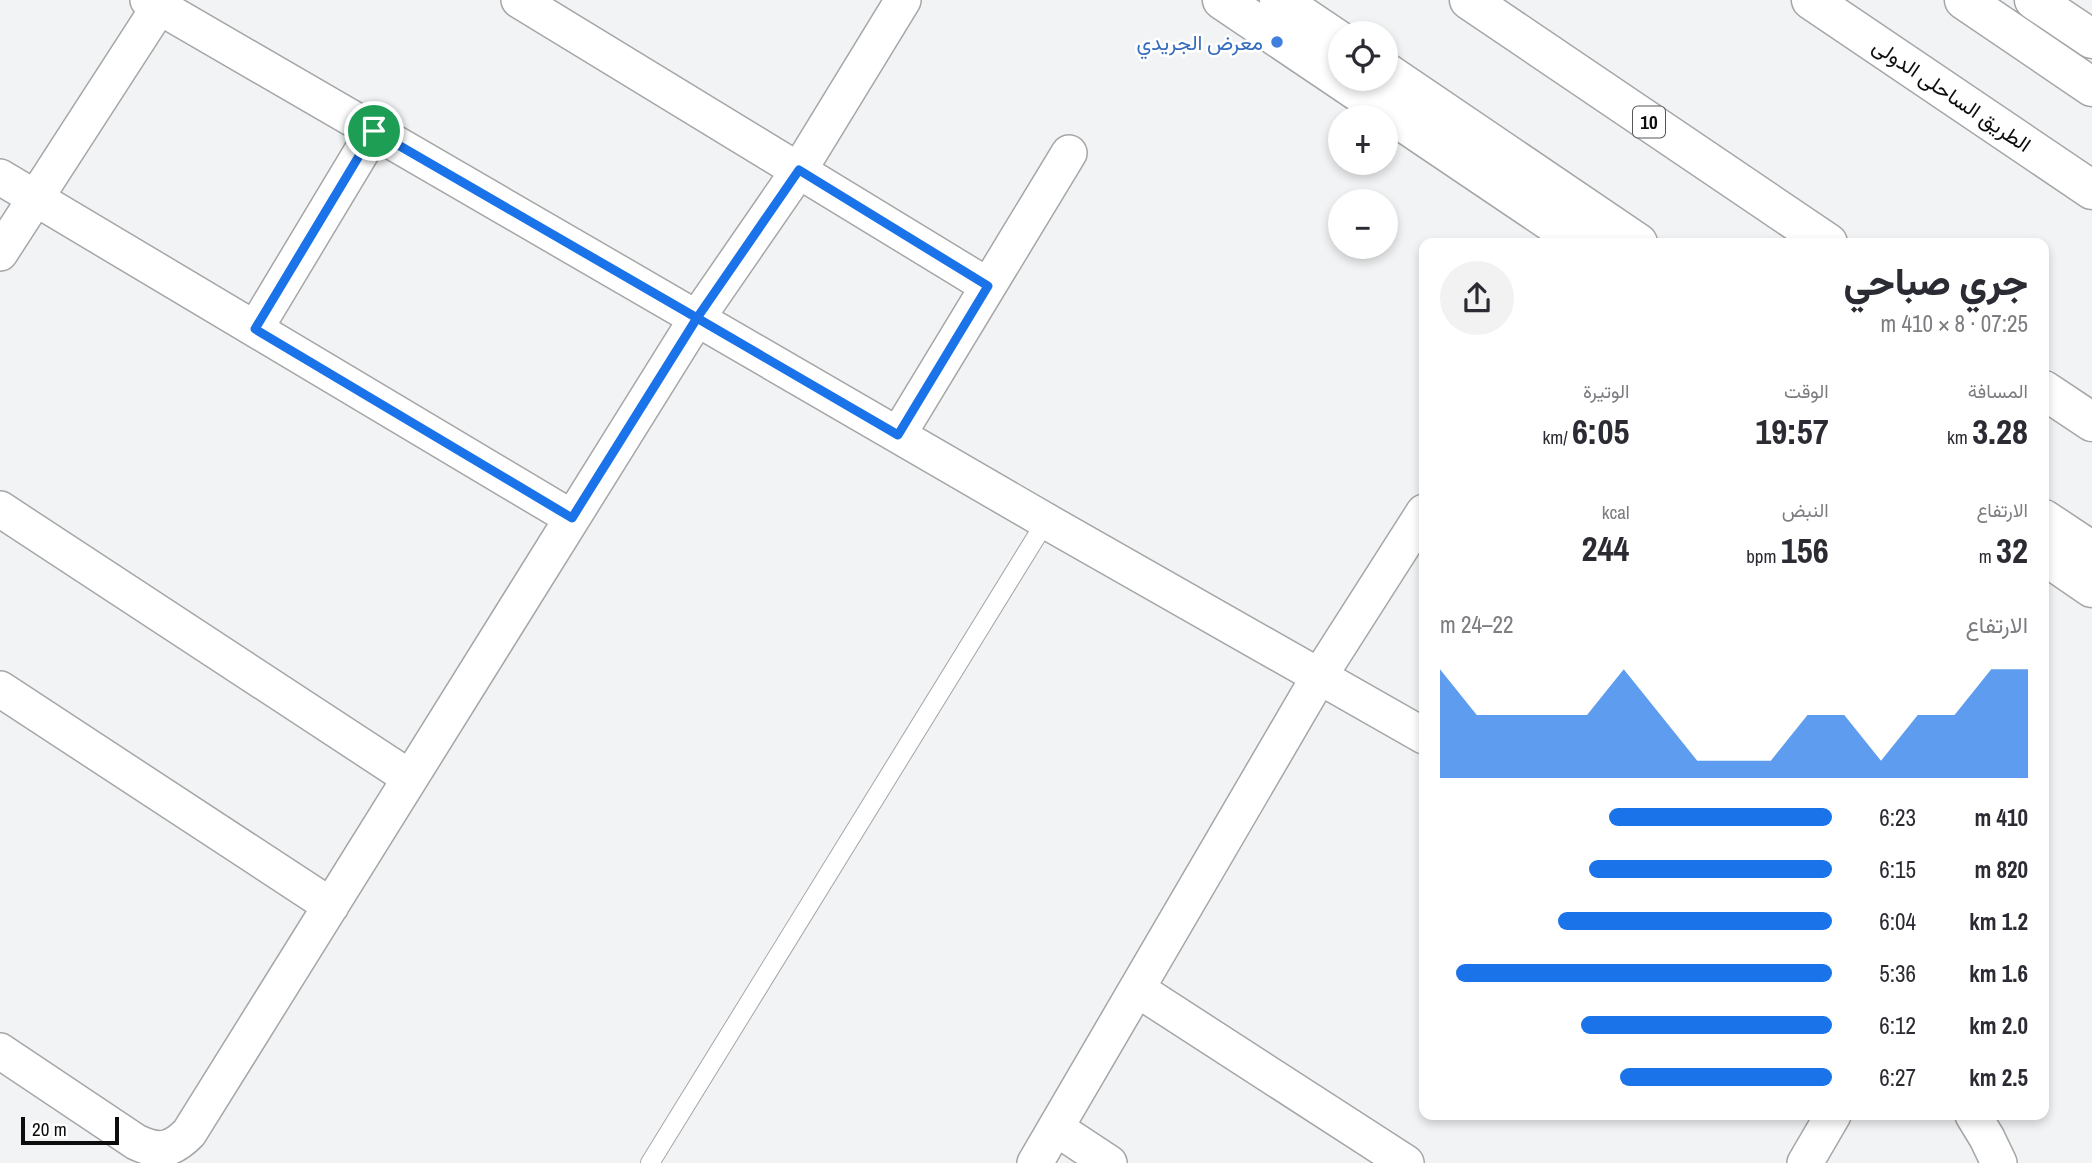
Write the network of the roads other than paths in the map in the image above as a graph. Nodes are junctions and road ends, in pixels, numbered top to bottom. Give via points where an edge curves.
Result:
1 (519, 0) edge
2 (903, 0) edge
3 (1222, 0) edge
4 (1279, 0) edge
5 (1469, 0) edge
6 (1811, 0) edge
7 (1964, 0) edge
8 (2034, 0) edge
9 (154, 3) edge
10 (1328, 33) edge
11 (2092, 39) edge
12 (1398, 80) edge
13 (2092, 87) edge
14 (374, 131) junction
15 (1069, 153) dead end
16 (799, 170) junction
17 (0, 177) edge
18 (2092, 190) edge
19 (35, 198) junction
20 (1575, 238) edge
21 (1631, 238) edge
22 (1821, 238) edge
23 (0, 253) edge
24 (988, 286) junction
25 (697, 318) junction
26 (255, 329) junction
27 (2049, 393) edge
28 (2092, 422) edge
29 (898, 435) junction
30 (0, 509) edge
31 (572, 518) junction
32 (1046, 520) junction
33 (1419, 520) edge
34 (2049, 522) edge
35 (2092, 551) edge
36 (2049, 558) edge
37 (2092, 588) edge
38 (1320, 675) junction
39 (0, 689) edge
40 (1419, 733) edge
41 (410, 778) junction
42 (331, 906) junction
43 (1138, 989) junction
44 (0, 1051) edge
45 (1830, 1120) edge
46 (1976, 1120) edge
47 (1056, 1128) junction
48 (1362, 1151) edge
49 (650, 1163) edge
50 (1035, 1163) edge
51 (1109, 1163) edge
52 (1406, 1163) edge
53 (1805, 1163) edge
54 (1999, 1163) edge

1 - 16 street
2 - 16 street
3 - 20 main road
4 - 10 main road
5 - 22 main road, 10
6 - 18 main road, الطريق الساحلى الدولى
7 - 13 main road
8 - 11 main road
9 - 14 street
9 - 19 street
12 - 21 main road
14 - 25 street
14 - 26 street
15 - 24 street
16 - 24 street
16 - 25 street
17 - 19 street
19 - 23 street
19 - 26 street
24 - 29 street
25 - 29 street
25 - 31 street
26 - 31 street
27 - 28 main road
29 - 32 street
30 - 41 street
31 - 41 street
32 - 38 street
32 - 49 lane
33 - 38 street
34 - 35 main road
36 - 37 main road
38 - 40 street
38 - 43 street
39 - 42 street
41 - 42 street
42 - 44 street via 178,1144 149,1149
43 - 47 street
43 - 48 street
45 - 53 street
46 - 54 street
47 - 50 street
47 - 51 street
48 - 52 street

